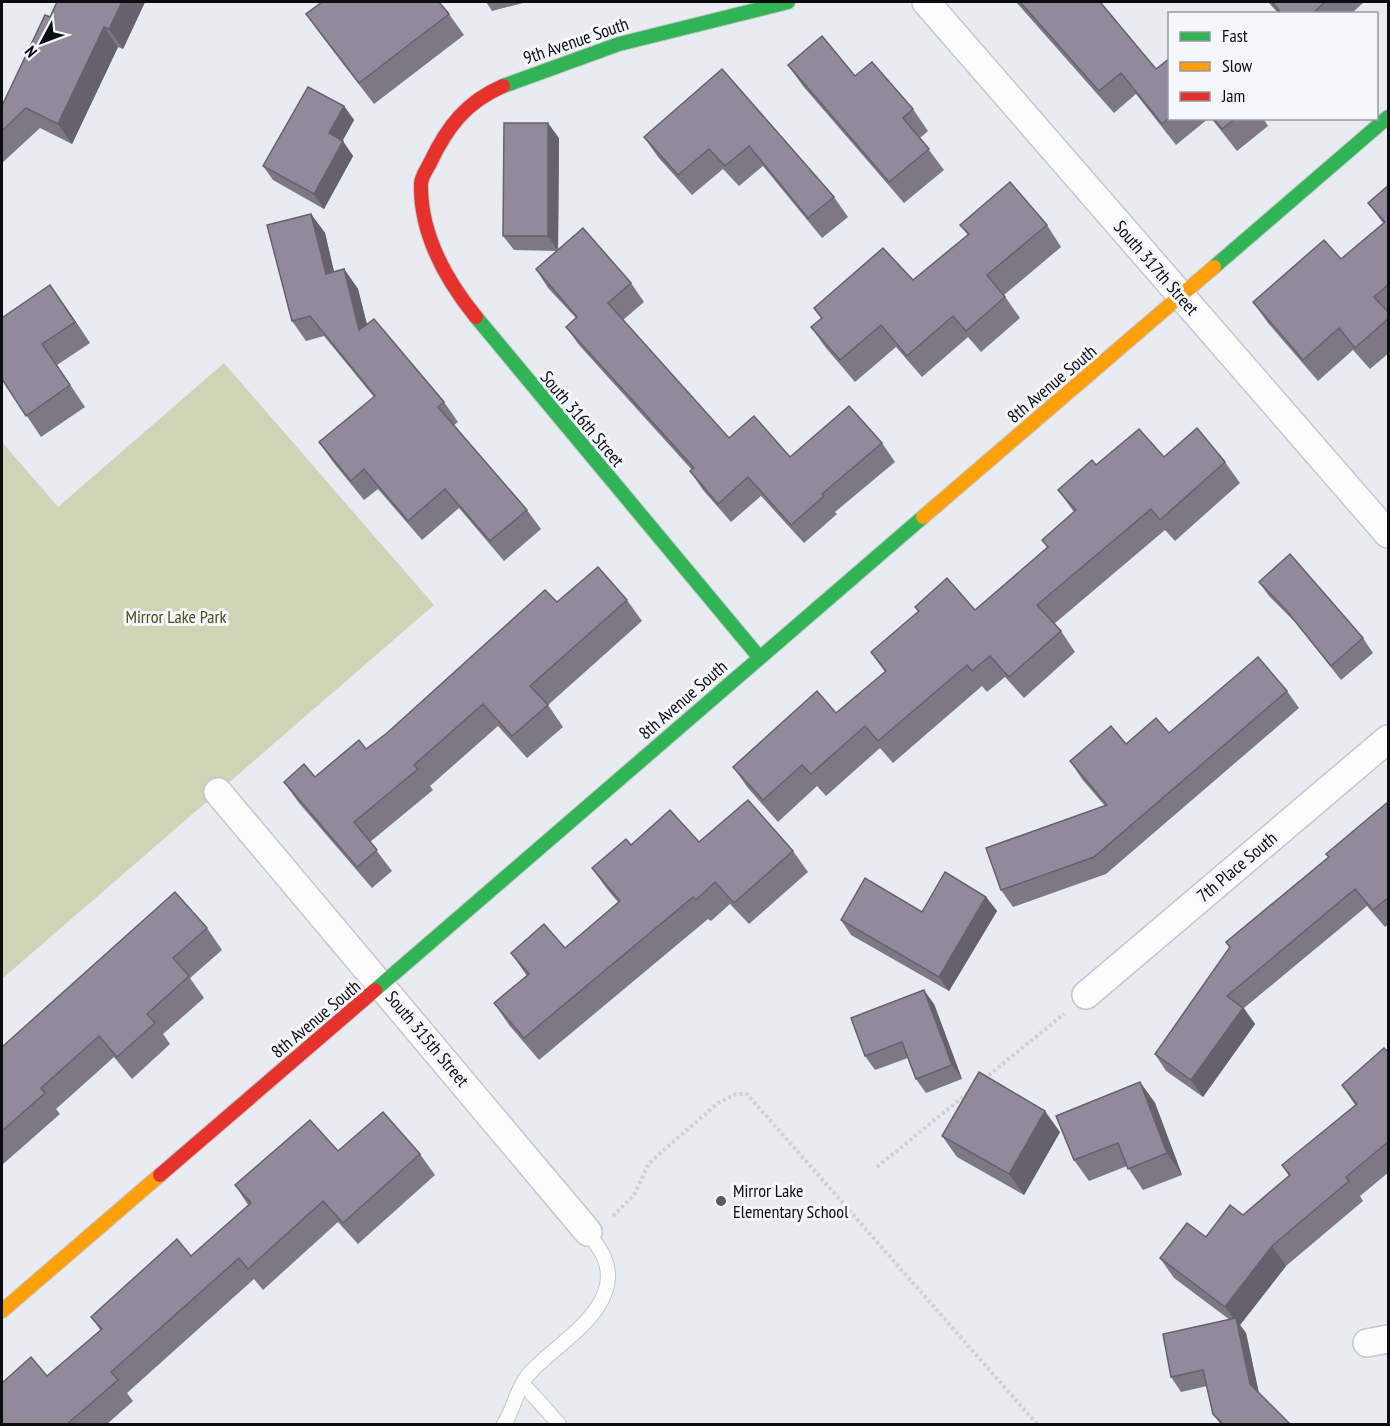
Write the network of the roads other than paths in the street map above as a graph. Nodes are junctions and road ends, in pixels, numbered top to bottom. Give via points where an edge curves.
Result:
1 (788, 2) edge
2 (926, 2) edge
3 (1389, 117) edge
4 (421, 182) joint
5 (1181, 298) junction
6 (1389, 534) edge
7 (759, 657) junction
8 (1389, 739) edge
9 (218, 792) dead end
10 (383, 986) junction
11 (1086, 995) road end
12 (590, 1234) joint
13 (2, 1311) edge
14 (524, 1384) junction
15 (504, 1425) edge
16 (558, 1425) edge

1 - 4 street, 9th Avenue South via 619,44 482,95 444,132
2 - 5 street, South 317th Street
3 - 5 street, 8th Avenue South
4 - 7 street, South 316th Street via 433,246 463,301
5 - 6 street, South 317th Street
5 - 7 street, 8th Avenue South
7 - 10 street, 8th Avenue South
8 - 11 street, 7th Place South
9 - 10 street, South 315th Street
10 - 12 street, South 315th Street
10 - 13 street, 8th Avenue South
12 - 14 lane via 604,1257 604,1294 595,1312 527,1376
14 - 15 lane
14 - 16 lane

